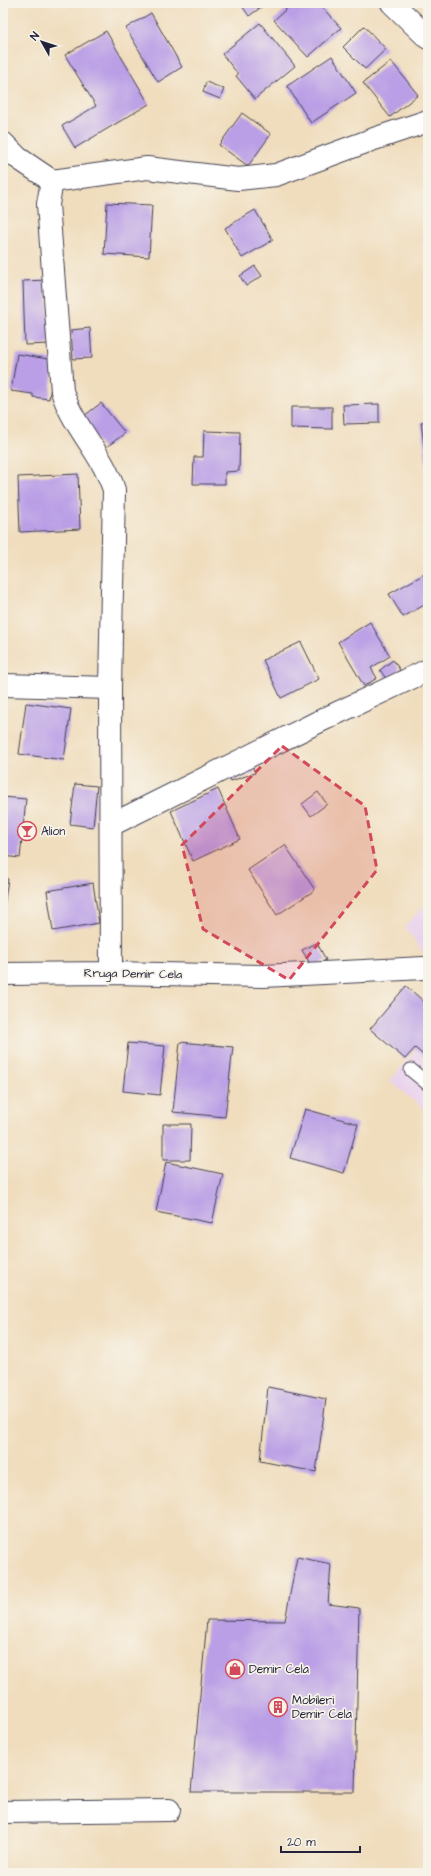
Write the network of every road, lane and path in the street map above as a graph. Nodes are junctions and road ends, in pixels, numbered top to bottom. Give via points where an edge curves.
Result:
1 (392, 3) edge
2 (428, 38) edge
3 (428, 121) edge
4 (3, 143) edge
5 (52, 181) junction
6 (428, 670) edge
7 (3, 685) edge
8 (110, 688) junction
9 (111, 825) junction
10 (427, 967) edge
11 (111, 973) junction
12 (3, 974) edge
13 (411, 1070) dead end
14 (428, 1084) edge
15 (169, 1810) dead end
16 (3, 1812) edge

1 - 2 street
3 - 5 street via 276,175 238,179 147,168
4 - 5 street via 18,158
5 - 8 street via 48,204 62,391 66,406 109,474 114,490
6 - 9 street
7 - 8 street
8 - 9 street
9 - 11 street
10 - 11 street, Rruga Demir Cela via 263,976
11 - 12 street, Rruga Demir Cela
13 - 14 lane
15 - 16 street

